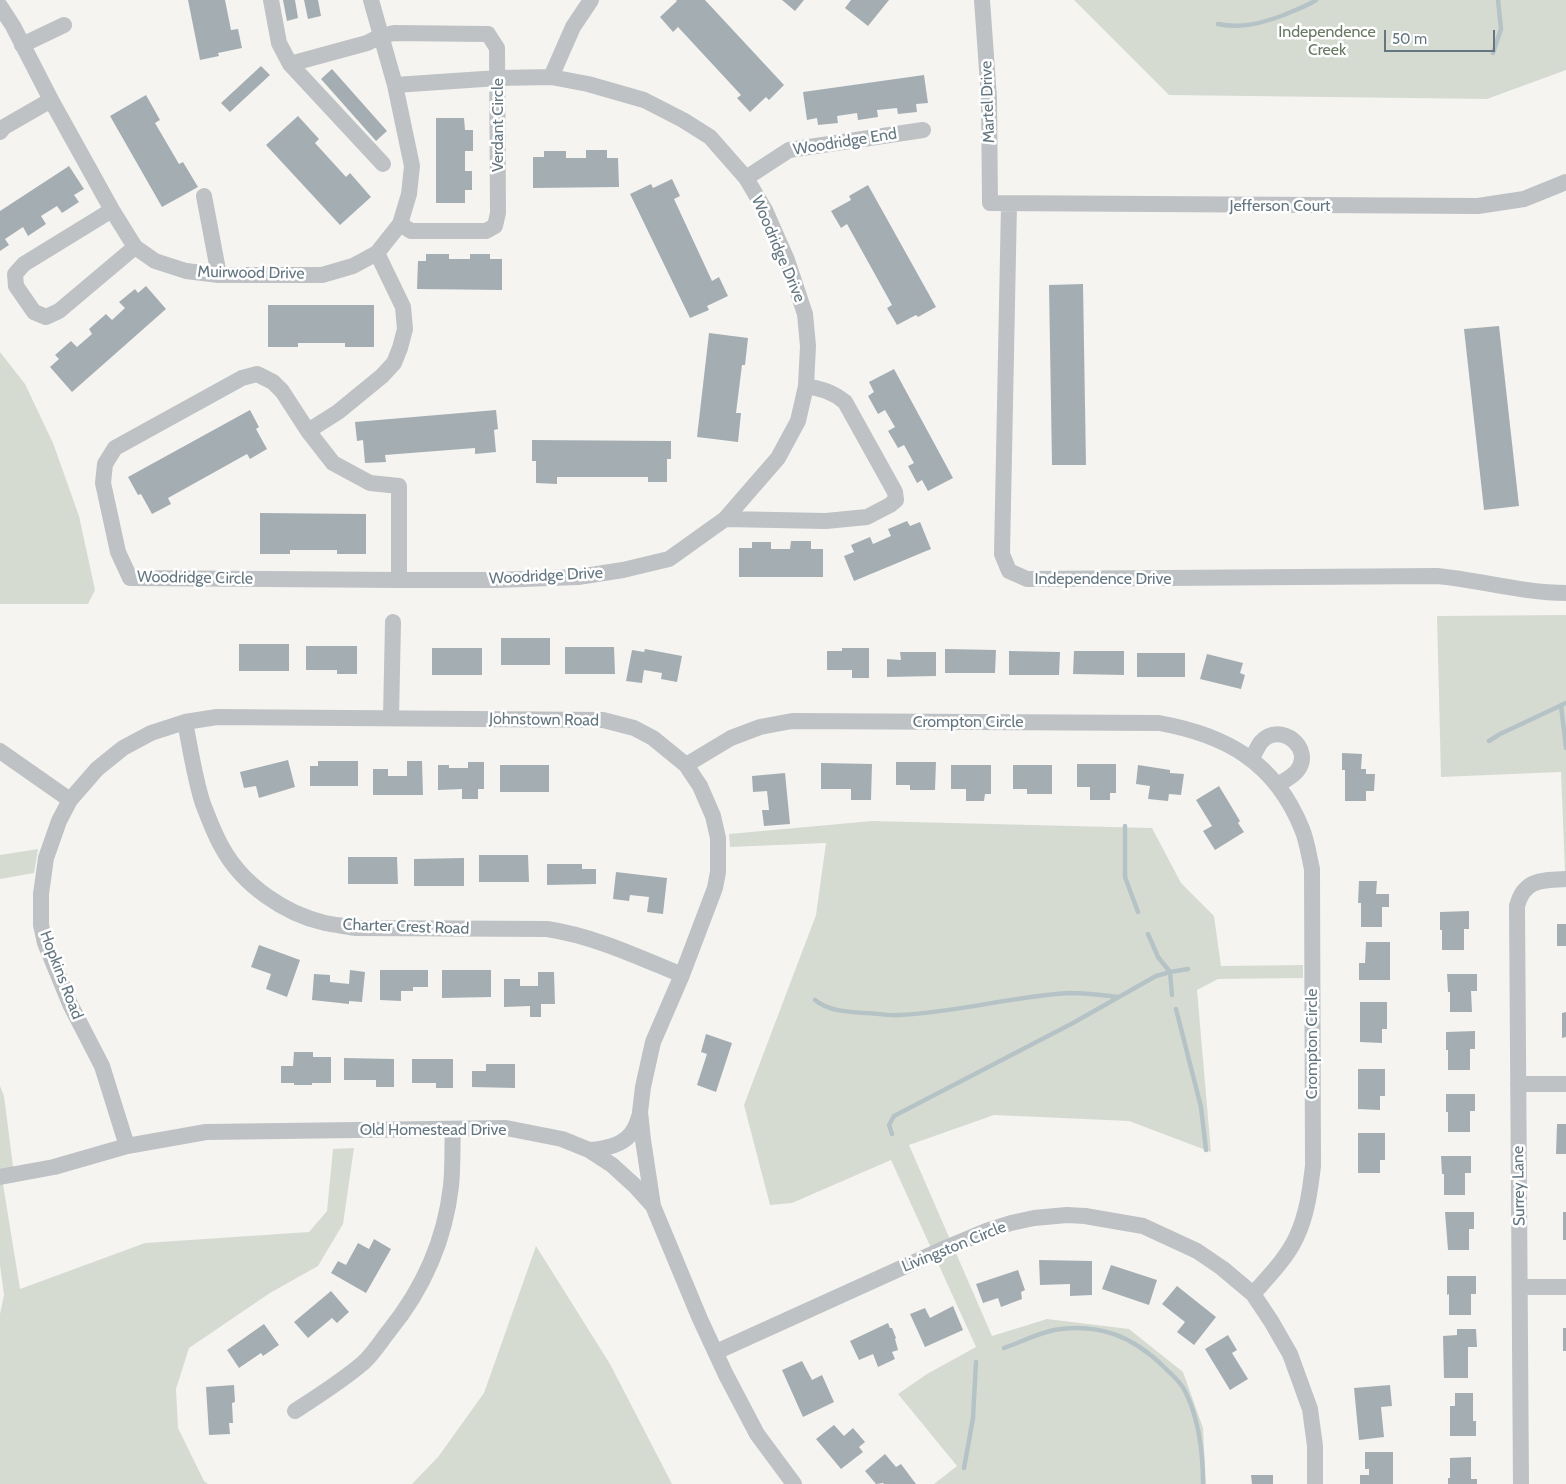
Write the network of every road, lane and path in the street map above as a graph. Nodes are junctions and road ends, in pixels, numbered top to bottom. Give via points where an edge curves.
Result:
1 (271, 0) edge
2 (371, 0) edge
3 (591, 0) edge
4 (982, 0) edge
5 (0, 6) edge
6 (64, 25) dead end
7 (381, 36) junction
8 (22, 46) junction
9 (290, 64) junction
10 (551, 77) junction
11 (498, 78) junction
12 (394, 85) junction
13 (51, 100) junction
14 (922, 130) dead end
15 (0, 132) edge
16 (383, 164) dead end
17 (746, 178) junction
18 (1566, 182) edge
19 (204, 196) dead end
20 (990, 204) joint
21 (1009, 204) junction
22 (112, 210) junction
23 (400, 224) junction
24 (134, 246) junction
25 (377, 254) junction
26 (219, 275) junction
27 (806, 386) junction
28 (308, 430) junction
29 (725, 519) junction
30 (399, 580) junction
31 (1566, 593) edge
32 (393, 622) dead end
33 (392, 718) junction
34 (185, 722) junction
35 (0, 751) edge
36 (1251, 760) junction
37 (686, 765) junction
38 (1277, 785) junction
39 (70, 800) junction
40 (1566, 879) edge
41 (682, 975) junction
42 (1518, 1084) junction
43 (1566, 1084) edge
44 (640, 1112) junction
45 (453, 1129) junction
46 (127, 1146) junction
47 (589, 1150) junction
48 (0, 1177) edge
49 (653, 1206) junction
50 (1566, 1287) edge
51 (1520, 1288) junction
52 (1253, 1294) junction
53 (716, 1352) junction
54 (295, 1411) dead end
55 (794, 1484) edge
56 (1315, 1484) edge
57 (1520, 1484) edge

1 - 9 street via 279,43
2 - 7 street, Muirwood Drive
3 - 10 street via 573,27
4 - 20 street, Martel Drive via 989,98
5 - 8 street, Muirwood Drive
6 - 8 street
7 - 9 street via 367,43
7 - 11 street, Verdant Circle via 394,33 488,34 497,48
7 - 12 street, Muirwood Drive
8 - 13 street, Muirwood Drive
9 - 16 street
10 - 11 street, Woodridge Drive
10 - 17 street, Woodridge Drive via 644,100 683,120 710,138
11 - 12 street, Woodridge Drive
11 - 23 street, Verdant Circle via 498,213 495,226 486,231 411,231
12 - 23 street, Muirwood Drive via 412,166 409,194
13 - 15 street
13 - 22 street, Muirwood Drive
14 - 17 street, Woodridge End via 789,150
17 - 27 street, Woodridge Drive via 765,210 806,314
18 - 21 street, Jefferson Court via 1524,199 1478,206
19 - 26 street
20 - 21 street, Jefferson Court
21 - 31 street, Independence Drive via 1002,554 1009,570 1027,579 1437,576
22 - 24 street, Muirwood Drive
22 - 24 street via 24,264 15,274 16,286 34,312 46,317 59,311
23 - 25 street, Muirwood Drive
24 - 26 street, Muirwood Drive via 155,261 186,271
25 - 26 street, Muirwood Drive via 353,266 322,275
25 - 28 street via 403,308 404,329 400,348 394,363 382,376 338,412
27 - 29 street, Woodridge Drive via 798,421 778,458
27 - 29 street via 821,388 845,402 895,492 896,500 867,518 826,521
28 - 30 street, Woodridge Circle via 333,463 370,483 399,486
28 - 30 street, Woodridge Circle via 273,382 257,374 242,378 115,448 104,464 103,483 118,552 130,578
29 - 30 street, Woodridge Drive via 669,559 624,570 578,577
32 - 33 street
33 - 34 street, Johnstown Road via 217,717
33 - 37 street, Johnstown Road via 603,720 634,728 653,738
34 - 39 street, Johnstown Road via 151,733 123,748 97,769
34 - 41 street, Charter Crest Road via 203,802 222,848 257,889 299,915 355,928 547,929 593,940
35 - 39 street
36 - 37 street, Crompton Circle via 1215,738 1188,728 1159,723 792,721 760,727 731,738
36 - 38 street, Crompton Circle
36 - 38 street via 1262,741 1269,736 1278,734 1294,740 1302,756 1300,765 1296,773
37 - 41 street, Johnstown Road via 700,786 712,816 719,851 715,888
38 - 52 street, Crompton Circle via 1303,830 1312,869 1313,1166 1310,1195 1295,1240
39 - 46 street, Hopkins Road via 46,858 40,894 41,925 70,1004 102,1066
40 - 42 street, Surrey Lane via 1530,884 1520,895 1516,914
41 - 44 street, Johnstown Road via 654,1042 642,1086
42 - 43 street
42 - 51 street, Surrey Lane
44 - 47 street via 634,1131 622,1141 607,1148
44 - 49 street, Johnstown Road
45 - 46 street, Old Homestead Drive via 206,1132
45 - 47 street, Old Homestead Drive via 506,1128 562,1139
45 - 54 street via 451,1185 446,1214 439,1241 420,1285 405,1311 365,1361 340,1382
46 - 48 street, Old Homestead Drive via 54,1167
47 - 49 street, Old Homestead Drive via 612,1165
49 - 53 street, Old Homestead Drive
50 - 51 street
51 - 57 street, Surrey Lane
52 - 53 street, Livingston Circle via 1197,1251 1143,1226 1085,1216 1051,1216 1011,1223 967,1238
52 - 56 street, Livingston Circle via 1290,1354 1310,1409 1315,1446
53 - 55 street, Old Homestead Drive via 757,1434

